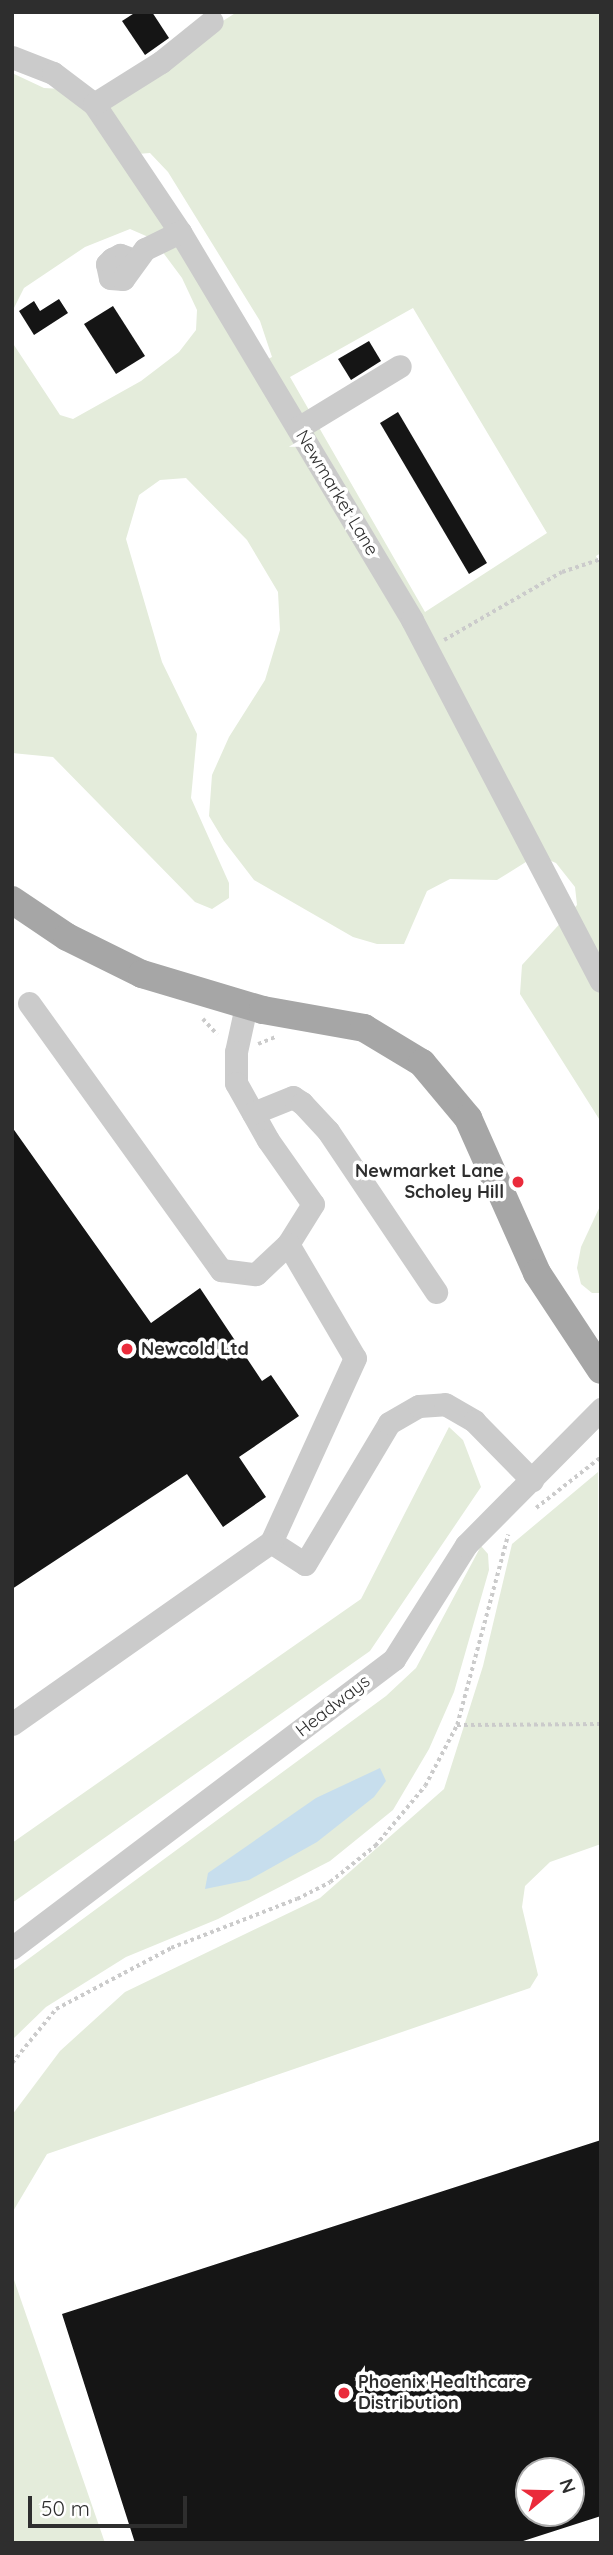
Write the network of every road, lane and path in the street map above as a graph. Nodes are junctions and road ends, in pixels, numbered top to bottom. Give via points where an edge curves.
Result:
1 (212, 21) dead end
2 (12, 57) edge
3 (94, 104) junction
4 (180, 232) junction
5 (134, 260) dead end
6 (400, 366) dead end
7 (298, 428) junction
8 (601, 559) edge
9 (428, 649) junction
10 (12, 900) edge
11 (601, 981) edge
12 (29, 1003) dead end
13 (246, 1006) junction
14 (196, 1016) dead end
15 (285, 1033) dead end
16 (239, 1040) junction
17 (250, 1108) junction
18 (288, 1244) junction
19 (436, 1292) dead end
20 (601, 1370) edge
21 (601, 1409) edge
22 (601, 1457) edge
23 (532, 1480) junction
24 (527, 1516) dead end
25 (512, 1530) dead end
26 (271, 1542) junction
27 (12, 1724) edge
28 (601, 1724) edge
29 (457, 1725) junction
30 (12, 1948) edge
31 (12, 2063) edge

1 - 3 street via 161,62
2 - 3 street, Newmarket Lane via 53,73
3 - 4 street, Newmarket Lane
4 - 5 street via 145,249
4 - 7 street, Newmarket Lane
6 - 7 street
7 - 9 street, Newmarket Lane
8 - 9 path via 562,572
9 - 11 street, Newmarket Lane
10 - 13 main road via 67,937 142,974
12 - 18 street via 221,1270 256,1274
13 - 16 street
13 - 20 main road via 364,1028 407,1052 436,1077 482,1145 548,1294
14 - 16 path via 218,1036
15 - 16 path via 261,1045
16 - 17 street via 236,1083
17 - 18 street via 313,1204
17 - 19 street via 293,1097 328,1131
18 - 26 street via 355,1358
21 - 23 street, Headways
22 - 24 path
23 - 26 street via 474,1421 445,1404 419,1406 389,1423 305,1564
23 - 30 street, Headways via 466,1545 394,1659
25 - 29 path
26 - 27 street
28 - 29 path
29 - 31 path via 425,1786 356,1864 297,1899 171,1948 56,2009

